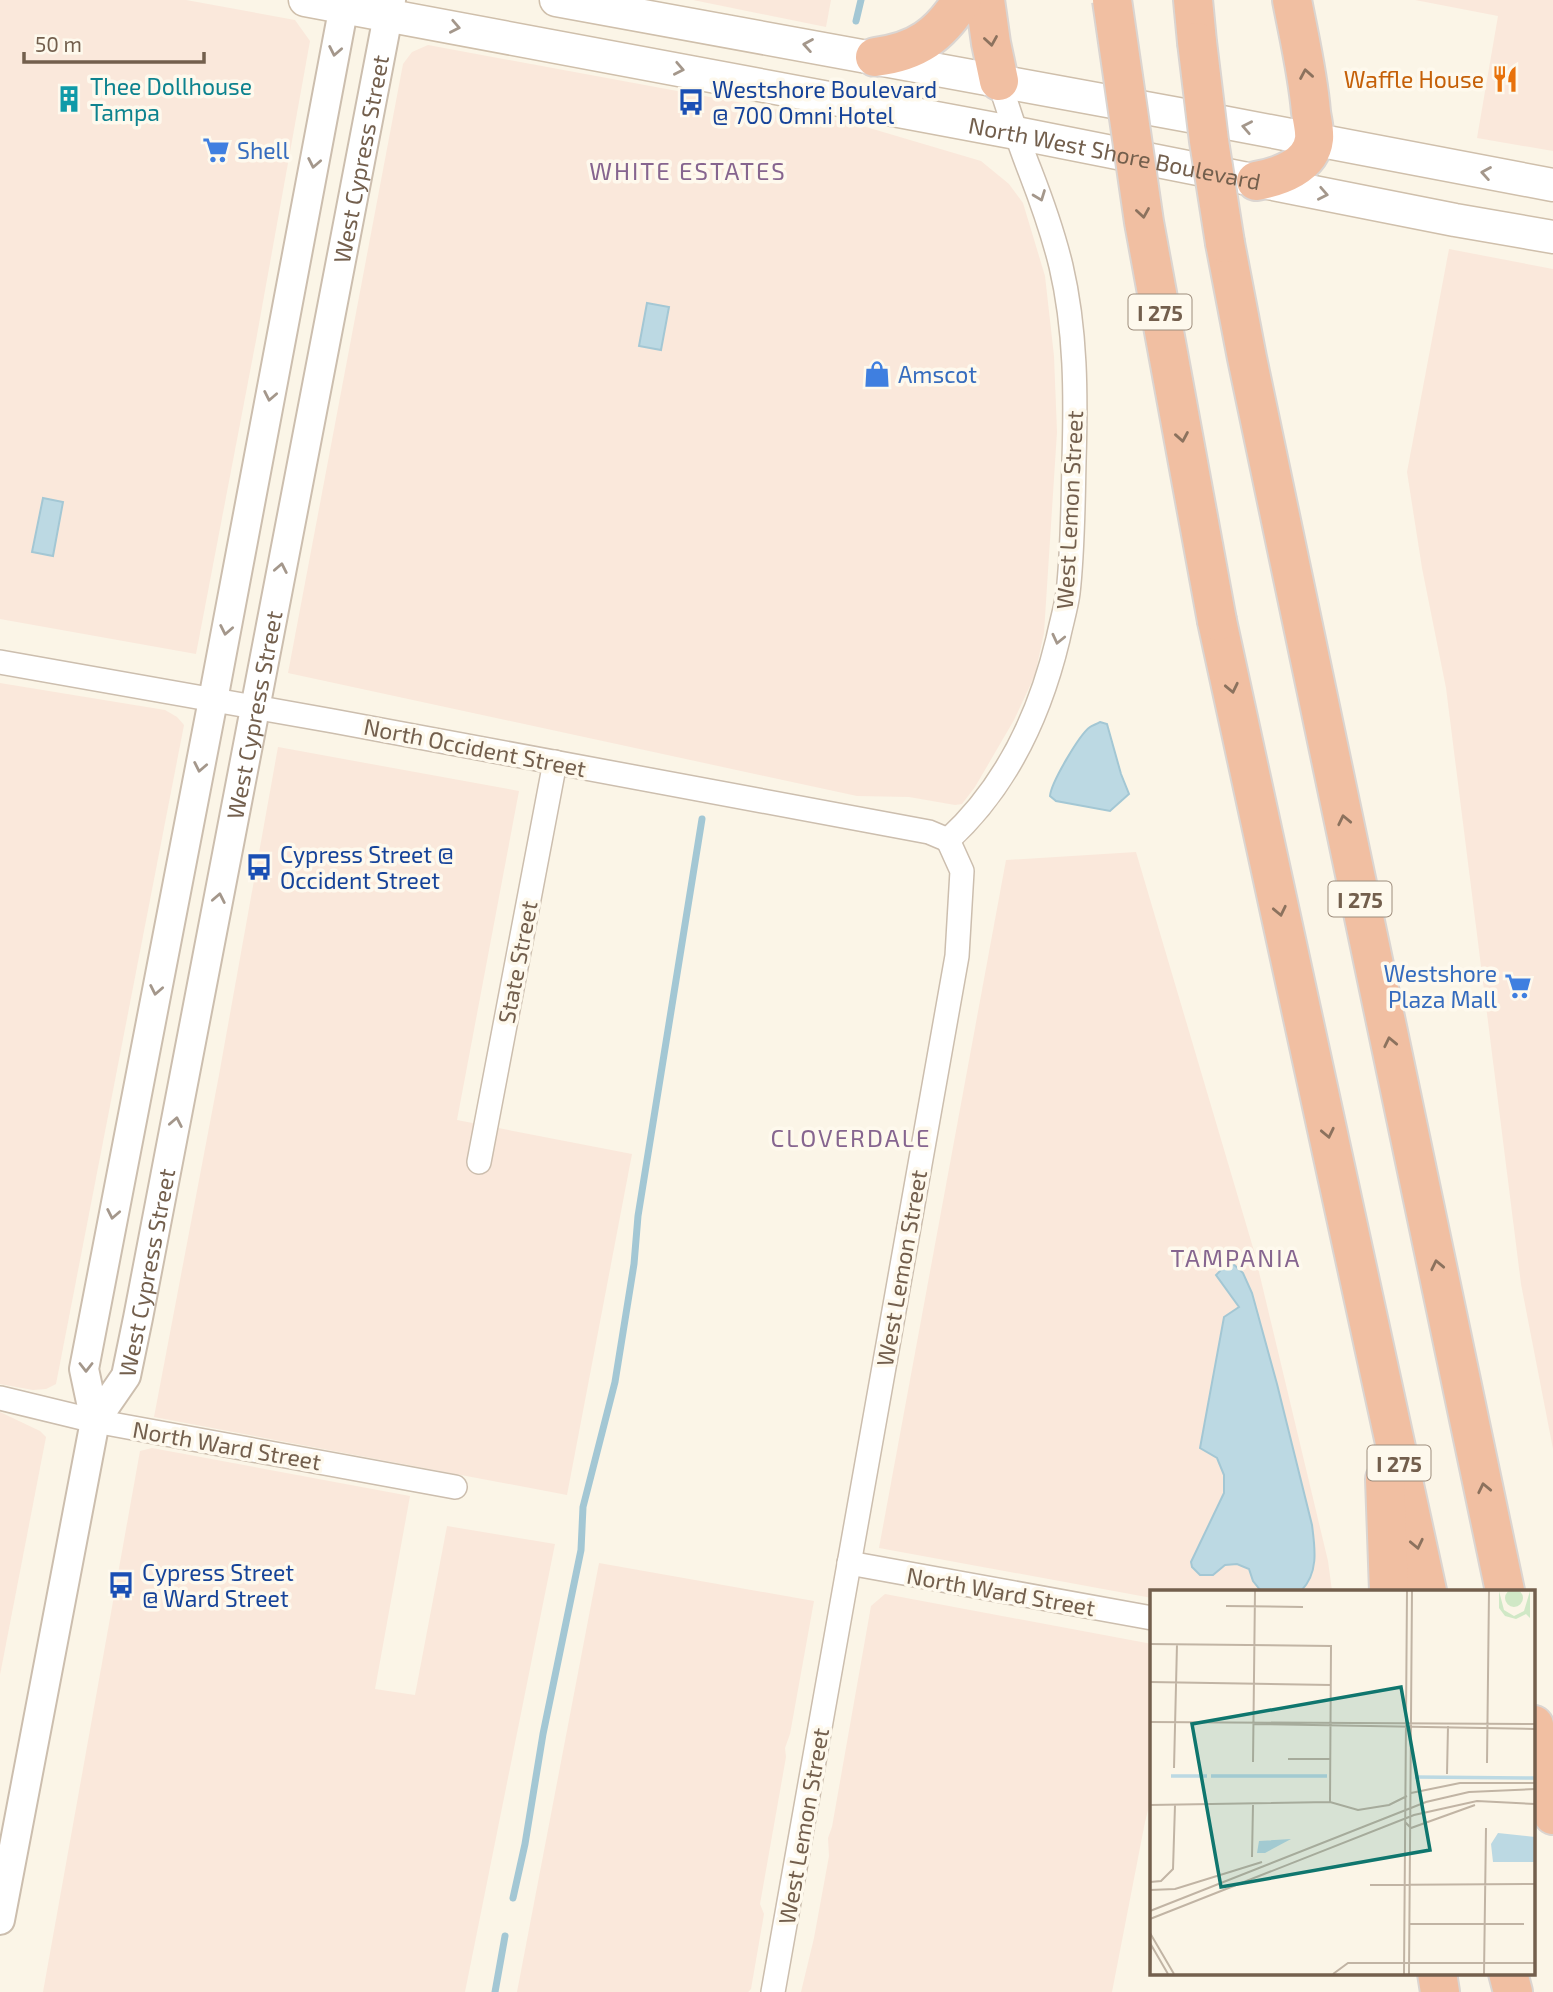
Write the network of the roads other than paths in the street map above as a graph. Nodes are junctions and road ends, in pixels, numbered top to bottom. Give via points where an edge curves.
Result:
1 (305, 0) edge
2 (556, 0) edge
3 (962, 0) edge
4 (985, 0) edge
5 (1112, 0) edge
6 (1193, 0) edge
7 (1292, 0) edge
8 (345, 3) edge
9 (389, 7) edge
10 (875, 57) junction
11 (999, 81) junction
12 (1016, 132) junction
13 (1314, 140) junction
14 (1256, 181) junction
15 (1553, 185) edge
16 (1553, 237) edge
17 (283, 329) junction
18 (326, 338) junction
19 (0, 662) edge
20 (213, 700) junction
21 (254, 707) junction
22 (555, 762) junction
23 (948, 840) junction
24 (479, 1162) dead end
25 (1371, 1334) junction
26 (0, 1398) edge
27 (95, 1421) junction
28 (455, 1487) dead end
29 (849, 1563) junction
30 (1389, 1590) edge
31 (1427, 1590) edge
32 (1505, 1590) edge
33 (1150, 1618) edge
34 (1536, 1734) edge
35 (1553, 1815) edge
36 (0, 1920) edge
37 (1437, 1974) edge
38 (1508, 1974) edge
39 (773, 1992) edge
40 (1440, 1992) edge
41 (1513, 1992) edge

1 - 8 main road, North West Shore Boulevard
10 -> 2 main road
3 - 10 highway via 926,41
4 -> 11 highway
5 -> 25 highway, I 275, bridge via 1144,222 1217,621
32 -> 6 highway, I 275, bridge via 1255,398 1225,243
13 -> 7 highway
8 - 9 main road, North West Shore Boulevard
8 -> 17 street, West Cypress Street
9 -> 12 main road, North West Shore Boulevard
9 - 18 street, West Cypress Street
10 - 11 main road
11 - 12 street, West Lemon Street
13 -> 11 main road
12 - 14 main road, North West Shore Boulevard
12 -> 23 street, West Lemon Street via 1052,229 1069,305 1076,411 1068,595 1053,661 1020,746 993,790
13 - 14 highway via 1306,157 1291,170
15 -> 13 main road
14 -> 16 main road, North West Shore Boulevard
17 - 18 street
17 -> 20 street, West Cypress Street
21 -> 18 street, West Cypress Street
19 - 20 street, North Occident Street
20 - 21 street, North Occident Street
20 -> 27 street, West Cypress Street via 84,1368
21 - 22 street, North Occident Street
27 -> 21 street, West Cypress Street via 126,1376
22 - 23 street, North Occident Street via 929,832
22 - 24 street, State Street
23 - 29 street, West Lemon Street via 961,871 957,956
25 - 30 highway via 1384,1449
25 -> 31 highway, I 275
26 - 27 street, North Ward Street
27 - 28 street, North Ward Street
27 - 36 street, West Cypress Street
29 - 33 street, North Ward Street
29 - 39 street, West Lemon Street
34 - 35 highway
37 - 40 highway
38 - 41 highway

